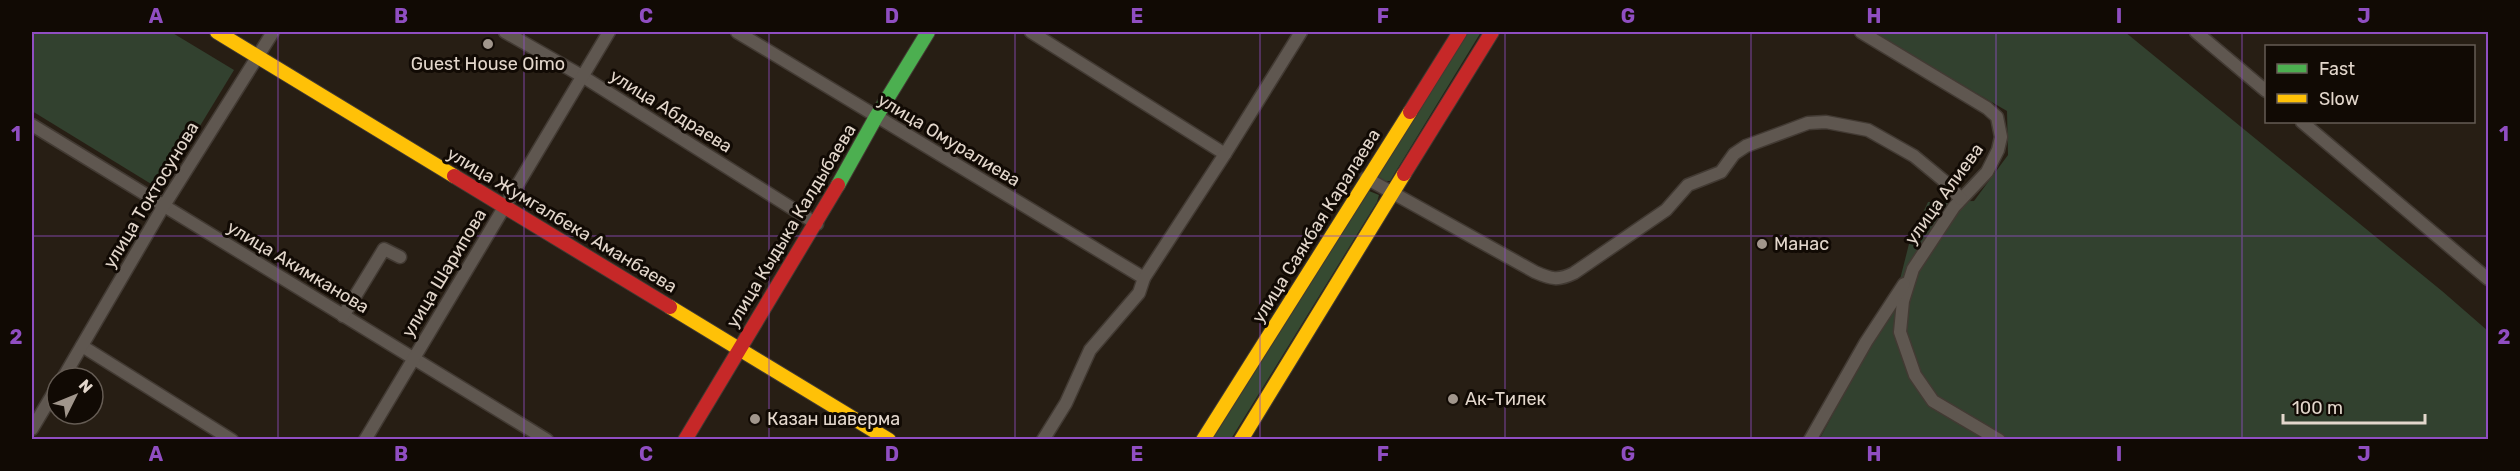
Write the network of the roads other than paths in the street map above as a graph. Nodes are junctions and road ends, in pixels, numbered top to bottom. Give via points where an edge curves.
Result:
1 (217, 32) edge
2 (273, 32) edge
3 (505, 32) edge
4 (609, 32) edge
5 (737, 32) edge
6 (928, 32) edge
7 (1031, 32) edge
8 (1300, 32) edge
9 (1460, 32) edge
10 (1492, 32) edge
11 (1861, 32) edge
12 (2196, 32) edge
13 (257, 56) junction
14 (582, 76) junction
15 (2265, 90) edge
16 (876, 117) junction
17 (2303, 123) edge
18 (32, 125) edge
19 (1225, 154) junction
20 (1366, 178) junction
21 (1394, 191) junction
22 (1961, 199) junction
23 (505, 206) junction
24 (163, 207) junction
25 (817, 224) junction
26 (400, 257) dead end
27 (1913, 269) junction
28 (1144, 278) junction
29 (2488, 279) edge
30 (343, 316) junction
31 (82, 346) junction
32 (739, 348) junction
33 (414, 358) junction
34 (70, 366) edge
35 (45, 407) edge
36 (32, 429) edge
37 (232, 440) edge
38 (365, 440) edge
39 (547, 440) edge
40 (685, 440) edge
41 (889, 440) edge
42 (1043, 440) edge
43 (1203, 440) edge
44 (1241, 440) edge
45 (1810, 440) edge
46 (1999, 440) edge

1 - 13 street, улица Жумгалбека Аманбаева
2 - 13 street, улица Токтосунова
3 - 14 street, улица Абдраева
4 - 14 street, улица Шарипова
5 - 16 street, улица Омуралиева
6 - 16 street, улица Кыдыка Калдыбаева
7 - 19 street
8 - 19 street
9 - 20 street, улица Саякбая Каралаева
10 - 21 street
11 - 22 street, улица Алиева via 1997,117 2001,137 1998,150 1986,172
12 - 15 street
13 - 23 street, улица Жумгалбека Аманбаева
13 - 24 street, улица Токтосунова
14 - 23 street, улица Шарипова
14 - 25 street, улица Абдраева
16 - 25 street, улица Кыдыка Калдыбаева
16 - 28 street, улица Омуралиева
17 - 29 street
18 - 24 street, улица Акимканова
19 - 28 street
20 - 21 street
20 - 43 street, улица Саякбая Каралаева
21 - 22 street via 1552,279 1574,273 1666,210 1688,184 1722,172 1734,154 1746,146 1808,123 1826,122 1868,130 1914,156
21 - 44 street
22 - 27 street, улица Алиева
23 - 32 street, улица Жумгалбека Аманбаева
23 - 33 street, улица Шарипова
24 - 30 street, улица Акимканова
24 - 31 street, улица Токтосунова
25 - 32 street, улица Кыдыка Калдыбаева
26 - 30 street via 384,249
27 - 45 street
27 - 46 street, улица Алиева via 1903,302 1900,332 1915,375 1934,401
28 - 42 street via 1139,294 1090,350 1066,403
30 - 33 street, улица Акимканова
31 - 34 street, улица Токтосунова
31 - 37 street
32 - 40 street, улица Кыдыка Калдыбаева
32 - 41 street, улица Жумгалбека Аманбаева
33 - 38 street, улица Шарипова
33 - 39 street, улица Акимканова
35 - 36 street

